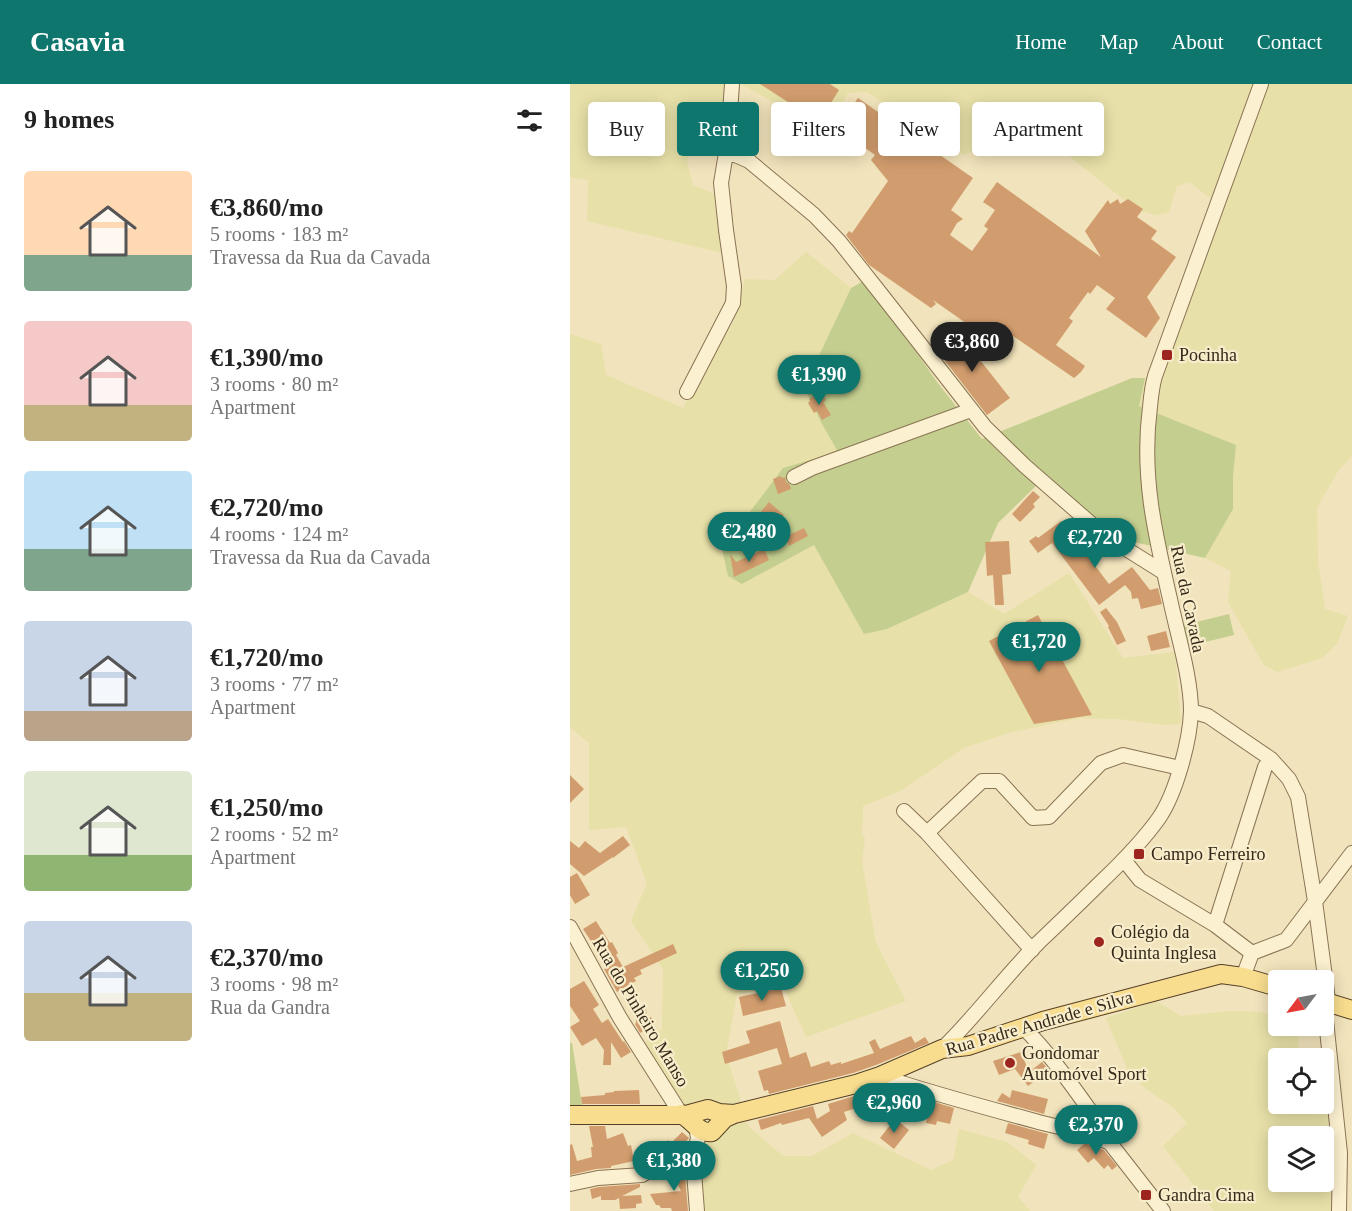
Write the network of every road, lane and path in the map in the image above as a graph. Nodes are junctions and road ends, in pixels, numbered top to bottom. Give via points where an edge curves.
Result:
1 (732, 84) edge
2 (1261, 84) edge
3 (730, 102) edge
4 (725, 156) edge
5 (738, 156) edge
6 (687, 392) dead end
7 (972, 411) junction
8 (794, 477) dead end
9 (1163, 572) junction
10 (1191, 711) junction
11 (1270, 759) junction
12 (1180, 768) junction
13 (904, 811) dead end
14 (927, 833) junction
15 (1352, 853) edge
16 (1124, 860) junction
17 (1315, 902) junction
18 (1215, 925) junction
19 (570, 927) edge
20 (1032, 950) junction
21 (1252, 953) junction
22 (1322, 970) edge
23 (1243, 977) junction
24 (1268, 984) edge
25 (1334, 1004) edge
26 (1352, 1010) edge
27 (1024, 1028) junction
28 (1328, 1036) edge
29 (942, 1050) junction
30 (880, 1076) junction
31 (681, 1114) junction
32 (570, 1115) edge
33 (704, 1128) junction
34 (1110, 1143) junction
35 (570, 1184) edge
36 (697, 1211) edge
37 (1163, 1211) edge
38 (1339, 1211) edge

1 - 3 street
2 - 9 street, Rua da Cavada via 1152,384 1146,457
4 - 6 street via 721,183 733,303
5 - 7 street via 749,161 831,232
7 - 8 street
7 - 9 street via 1024,466 1104,535
9 - 10 street, Rua da Cavada via 1189,685
10 - 11 street via 1208,716
10 - 12 street, Rua da Cavada
11 - 17 street via 1289,779 1298,797
11 - 18 street
12 - 14 street via 1122,755 1101,763 1049,817 1033,818 999,781 982,782
12 - 16 street, Rua da Cavada via 1160,817
13 - 14 street
14 - 20 street
15 - 17 street
16 - 18 street via 1140,880
16 - 20 street, Rua da Cavada
17 - 21 street via 1286,940
17 - 22 street
18 - 21 street
19 - 31 street, Rua do Pinheiro Manso via 620,1018
20 - 29 street, Rua da Cavada
21 - 23 street
23 - 24 main road, Rua Padre Andrade e Silva
23 - 27 main road, Rua Padre Andrade e Silva via 1221,974
25 - 26 main road
27 - 29 main road, Rua Padre Andrade e Silva via 968,1047
27 - 34 street via 1059,1068
28 - 38 street via 1340,1153
29 - 30 main road, Rua Padre Andrade e Silva
30 - 33 main road, Rua Padre Andrade e Silva via 734,1114
30 - 34 street
31 - 32 main road, Rua Padre Andrade e Silva
31 - 33 main road, Rua Padre Andrade e Silva via 690,1114
33 - 35 street via 677,1155 642,1175
33 - 36 street via 693,1169
34 - 37 street

